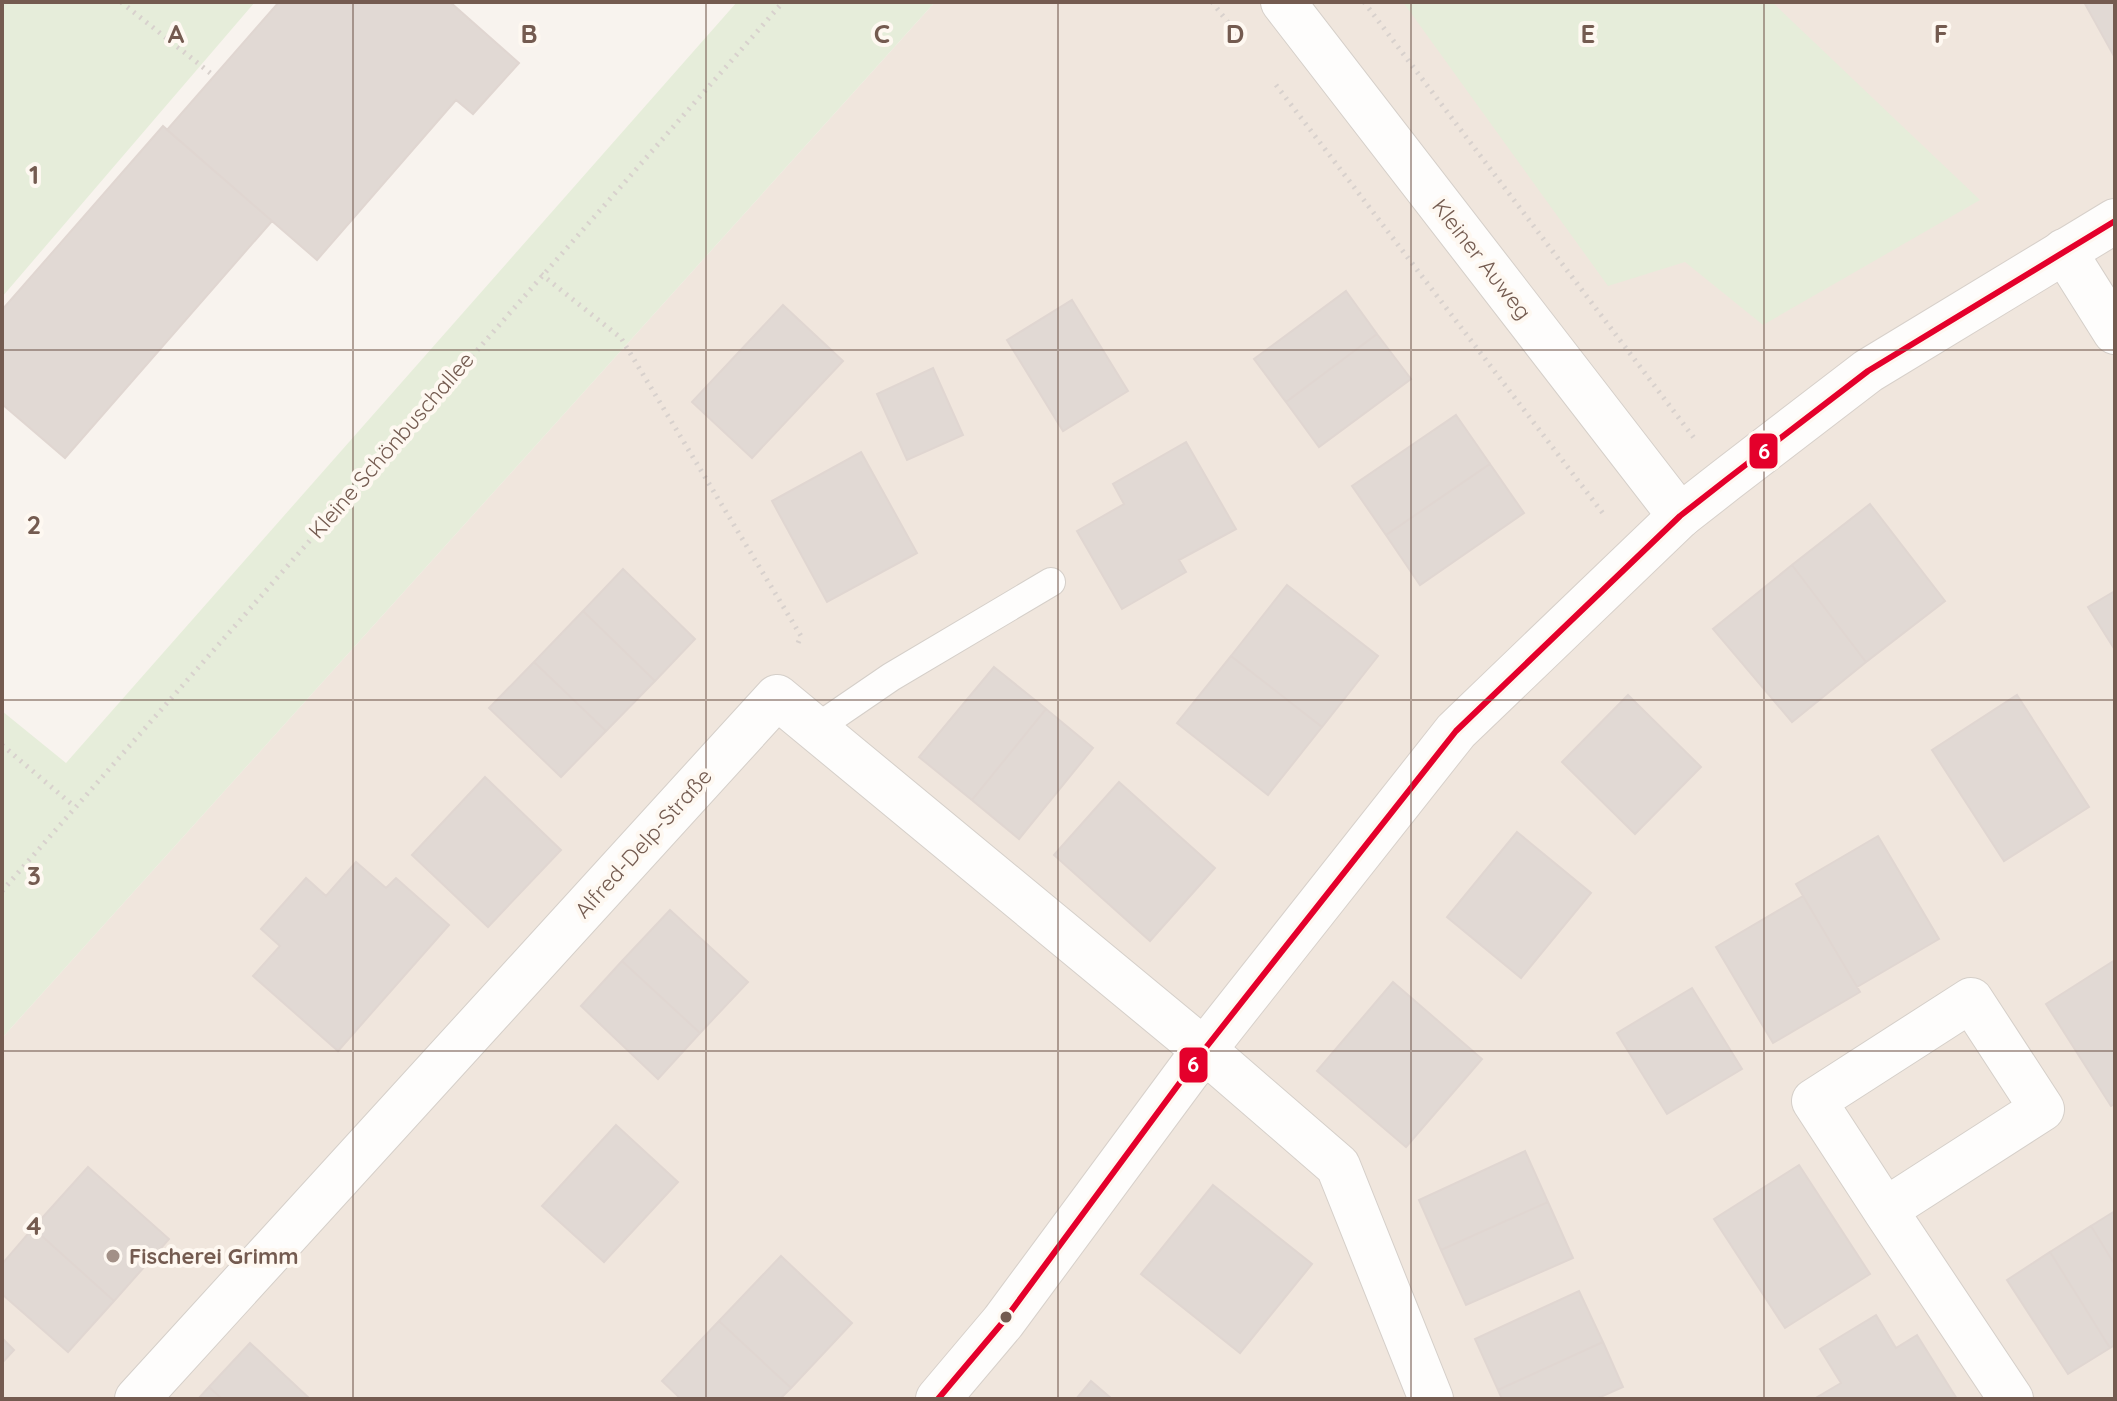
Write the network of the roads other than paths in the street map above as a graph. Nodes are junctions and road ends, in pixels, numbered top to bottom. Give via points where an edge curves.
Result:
1 (1283, 2) edge
2 (2115, 221) edge
3 (2064, 251) junction
4 (2115, 332) edge
5 (1680, 516) junction
6 (1051, 582) dead end
7 (815, 729) junction
8 (1204, 1050) junction
9 (1885, 1210) junction
10 (137, 1399) edge
11 (938, 1399) edge
12 (1431, 1399) edge
13 (2011, 1399) edge

1 - 5 street, Kleiner Auweg
2 - 3 street
3 - 4 street
3 - 5 street via 1868,371
5 - 8 street via 1456,731
6 - 7 lane
7 - 8 street
7 - 10 street, Alfred-Delp-Straße via 777,697
8 - 11 street via 1003,1322
8 - 12 street via 1338,1166
9 - 9 street via 1814,1101 1971,1000 2042,1109
9 - 13 street

